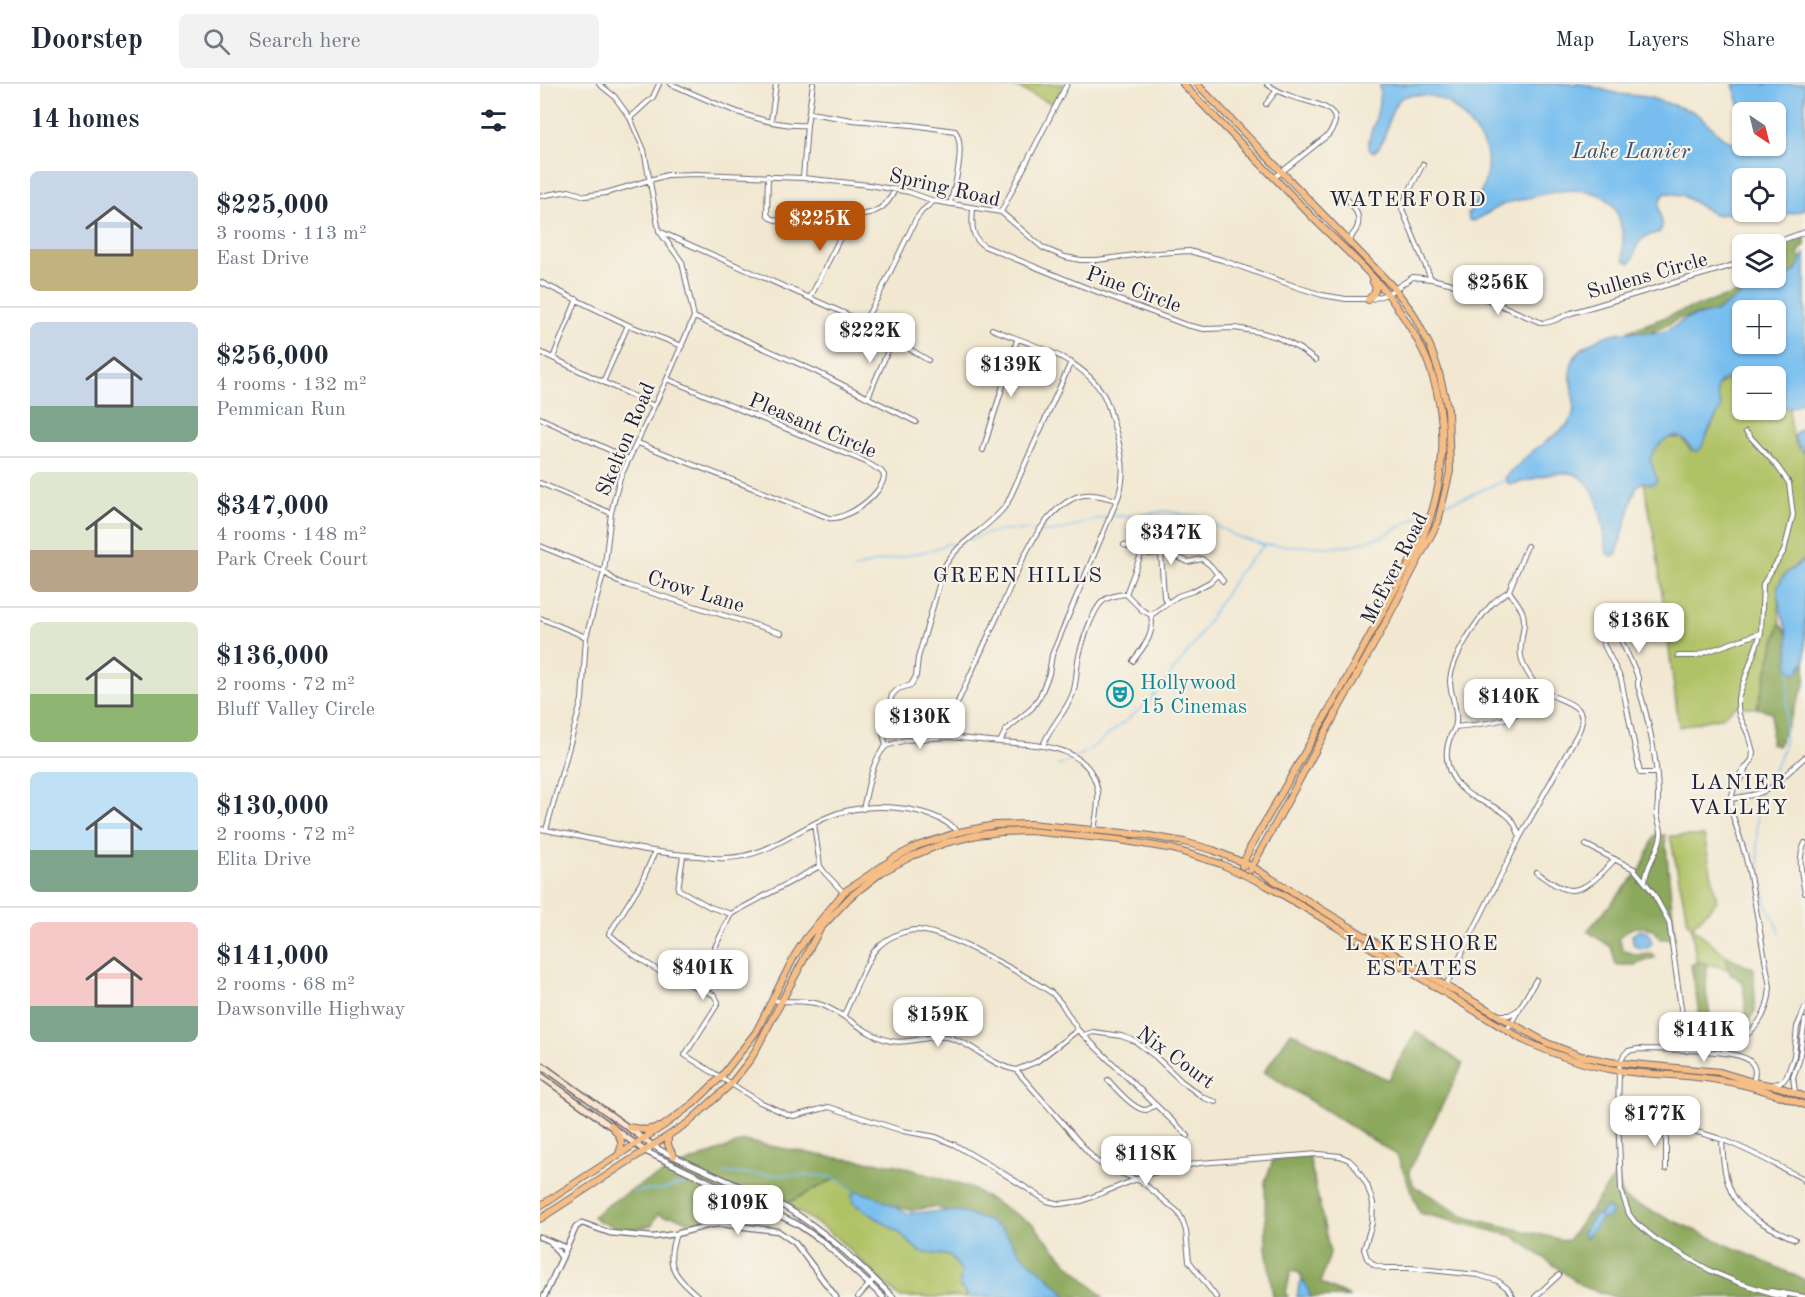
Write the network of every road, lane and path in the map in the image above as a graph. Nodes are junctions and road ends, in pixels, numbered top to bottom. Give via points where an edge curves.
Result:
1 (599, 84) edge
2 (659, 84) edge
3 (671, 84) edge
4 (776, 84) edge
5 (813, 84) edge
6 (1067, 84) edge
7 (1183, 84) edge
8 (1197, 84) edge
9 (1267, 84) edge
10 (1277, 90) junction
11 (1266, 104) dead end
12 (810, 113) junction
13 (630, 118) junction
14 (771, 121) junction
15 (807, 125) junction
16 (1423, 164) dead end
17 (1282, 171) junction
18 (768, 176) junction
19 (803, 178) junction
20 (1274, 178) junction
21 (649, 181) junction
22 (895, 189) junction
23 (540, 196) edge
24 (1347, 199) dead end
25 (934, 201) junction
26 (950, 204) junction
27 (973, 207) junction
28 (1001, 212) junction
29 (851, 216) junction
30 (659, 231) junction
31 (1805, 232) edge
32 (1786, 239) edge
33 (1350, 243) junction
34 (1352, 257) junction
35 (1732, 266) edge
36 (1431, 279) junction
37 (540, 282) edge
38 (1394, 288) junction
39 (1387, 294) junction
40 (810, 298) junction
41 (577, 300) junction
42 (1368, 300) junction
43 (694, 317) junction
44 (864, 322) junction
45 (628, 325) junction
46 (992, 329) dead end
47 (893, 339) junction
48 (1017, 340) junction
49 (682, 346) junction
50 (540, 352) edge
51 (553, 358) junction
52 (928, 360) dead end
53 (1315, 360) dead end
54 (1071, 362) junction
55 (667, 379) junction
56 (603, 382) junction
57 (868, 397) junction
58 (654, 406) junction
59 (540, 418) edge
60 (916, 422) dead end
61 (1746, 432) dead end
62 (638, 442) junction
63 (983, 450) dead end
64 (629, 459) junction
65 (540, 483) edge
66 (1117, 500) junction
67 (611, 513) junction
68 (1124, 545) dead end
69 (540, 546) edge
70 (1527, 546) dead end
71 (1142, 552) junction
72 (1161, 554) junction
73 (604, 572) junction
74 (1218, 574) junction
75 (1223, 580) dead end
76 (1509, 591) junction
77 (1126, 594) junction
78 (1168, 603) junction
79 (1151, 615) junction
80 (540, 618) edge
81 (781, 633) dead end
82 (1761, 633) junction
83 (586, 637) junction
84 (1678, 656) dead end
85 (1133, 661) dead end
86 (1547, 693) junction
87 (1455, 727) junction
88 (1317, 731) junction
89 (949, 737) junction
90 (1000, 742) junction
91 (886, 746) junction
92 (1043, 747) junction
93 (1805, 758) edge
94 (1656, 772) junction
95 (1300, 778) junction
96 (1731, 799) junction
97 (863, 808) junction
98 (814, 824) junction
99 (540, 829) edge
100 (546, 830) junction
101 (1094, 830) junction
102 (961, 835) junction
103 (1520, 837) junction
104 (1805, 843) edge
105 (1586, 845) dead end
106 (655, 852) junction
107 (683, 856) junction
108 (1615, 859) junction
109 (1244, 863) junction
110 (820, 866) junction
111 (1251, 867) junction
112 (1239, 872) junction
113 (1536, 872) dead end
114 (1247, 875) junction
115 (1645, 882) junction
116 (1805, 893) edge
117 (847, 895) junction
118 (731, 914) junction
119 (1381, 945) junction
120 (1377, 952) junction
121 (704, 970) dead end
122 (1536, 980) dead end
123 (1445, 988) junction
124 (772, 1000) junction
125 (780, 1002) junction
126 (1805, 1008) edge
127 (1519, 1009) junction
128 (844, 1015) junction
129 (1495, 1015) junction
130 (1802, 1023) edge
131 (1511, 1024) junction
132 (1078, 1030) junction
133 (1507, 1030) junction
134 (1084, 1035) junction
135 (1687, 1051) junction
136 (1722, 1052) junction
137 (1620, 1063) junction
138 (540, 1064) edge
139 (1790, 1067) junction
140 (1796, 1069) junction
141 (1016, 1070) junction
142 (1619, 1071) junction
143 (540, 1075) edge
144 (722, 1077) junction
145 (1108, 1080) dead end
146 (731, 1084) junction
147 (1753, 1084) junction
148 (1770, 1085) junction
149 (1795, 1093) junction
150 (1805, 1097) edge
151 (1216, 1102) dead end
152 (1155, 1105) junction
153 (1805, 1105) edge
154 (1618, 1114) junction
155 (610, 1125) junction
156 (1666, 1125) junction
157 (663, 1126) junction
158 (629, 1127) junction
159 (669, 1134) junction
160 (1188, 1136) dead end
161 (645, 1139) junction
162 (1722, 1140) junction
163 (636, 1145) junction
164 (652, 1145) junction
165 (645, 1151) junction
166 (674, 1156) junction
167 (618, 1157) junction
168 (1666, 1169) dead end
169 (1137, 1179) junction
170 (1805, 1182) edge
171 (540, 1206) edge
172 (540, 1219) edge
173 (676, 1234) junction
174 (540, 1238) edge
175 (1795, 1239) dead end
176 (550, 1241) junction
177 (566, 1248) junction
178 (562, 1258) junction
179 (1559, 1275) dead end
180 (874, 1279) junction
181 (870, 1285) junction
182 (1768, 1292) junction
183 (544, 1297) edge
184 (699, 1297) edge
185 (836, 1297) edge
186 (858, 1297) edge
187 (883, 1297) edge
188 (893, 1297) edge
189 (1216, 1297) edge
190 (1513, 1297) edge
191 (1535, 1297) edge
192 (1785, 1297) edge
193 (1805, 1297) edge

1 - 13 street
2 - 13 street via 652,97
3 - 14 street
4 - 14 street
5 - 12 street
6 - 28 street
7 - 20 main road, McEver Road
8 - 17 main road, McEver Road
9 - 10 street
10 - 11 street
10 - 17 street via 1323,105 1331,110 1335,120 1328,135
12 - 15 street
12 - 26 street via 955,131 960,142
13 - 21 street via 644,150
14 - 15 street
15 - 19 street
16 - 36 street via 1402,210
17 - 20 street
17 - 33 main road, McEver Road
18 - 19 street, Spring Road
18 - 21 street, Spring Road via 667,175
18 - 29 street via 766,208 774,220
19 - 22 street, Spring Road
20 - 34 main road, McEver Road
21 - 23 street, Spring Road via 585,196 569,191
21 - 30 street
22 - 25 street, Spring Road
22 - 29 street via 879,210
24 - 33 street via 1359,221
25 - 26 street, Spring Road
25 - 44 street via 916,219
26 - 27 street, Spring Road
27 - 28 street, Spring Road
27 - 53 street, Pine Circle via 973,233 984,246 1186,325 1248,329 1270,335
28 - 42 street, Spring Road via 1043,248 1065,257 1096,260 1189,251 1322,295
29 - 40 street
30 - 40 street
30 - 43 street via 682,262
31 - 32 street
33 - 38 main road, McEver Road
34 - 39 main road, McEver Road
34 - 42 main road via 1376,287
35 - 36 street, Sullens Circle via 1548,323
36 - 38 street via 1413,278
37 - 41 street
38 - 39 street, Spring Road
38 - 95 main road, McEver Road via 1419,325 1438,369 1448,410 1450,471 1438,522 1428,544
39 - 42 street, Spring Road
39 - 88 main road, McEver Road via 1431,371 1441,415 1443,460 1422,540
40 - 44 street
41 - 45 street
41 - 51 street
43 - 49 street, Skelton Road
43 - 57 street
44 - 47 street
45 - 49 street
45 - 56 street
46 - 48 street
47 - 52 street
47 - 57 street
48 - 54 street
48 - 63 street
49 - 55 street, Skelton Road
50 - 51 street
51 - 56 street
54 - 66 street via 1099,388 1110,409 1124,468
54 - 91 street via 1007,504 947,560 916,676 911,685 898,689 892,696 882,729
55 - 58 street, Skelton Road
55 - 62 street, Pleasant Circle via 866,462 884,475 882,486 847,515 829,518
56 - 58 street
57 - 60 street
58 - 62 street, Skelton Road
59 - 64 street
61 - 82 street via 1784,474 1792,500 1787,544 1763,584
62 - 64 street, Skelton Road
64 - 67 street, Skelton Road
65 - 67 street
66 - 89 street via 1089,494 1072,498 1043,525 1024,555 949,722
66 - 90 street via 1052,655 1040,696 1006,730
67 - 73 street, Skelton Road
68 - 71 street
69 - 73 street, Crow Lane
70 - 76 street
71 - 72 street
71 - 77 street
72 - 74 street via 1167,552 1188,562 1202,559
72 - 78 street via 1164,597
73 - 81 street, Crow Lane via 626,585
73 - 83 street, Skelton Road
74 - 75 street
74 - 78 street
76 - 86 street via 1522,611 1522,664
76 - 87 street via 1479,620 1454,667 1450,684
77 - 79 street
77 - 92 street via 1103,601 1096,612 1085,633 1072,693
78 - 79 street
79 - 85 street via 1151,634
80 - 83 street
82 - 84 street via 1695,656
82 - 96 street via 1738,698 1752,760 1736,780
83 - 100 street, Skelton Road via 582,700
86 - 87 street via 1504,720
86 - 103 street via 1575,706 1582,722
87 - 103 street via 1446,752 1452,777 1462,790 1508,815
88 - 95 main road via 1299,771
88 - 109 main road, McEver Road
89 - 90 street
89 - 91 street via 906,740
90 - 92 street
91 - 97 street via 876,761
92 - 101 street via 1068,752 1089,768 1098,796
93 - 96 street via 1770,788
94 - 94 street via 1638,678 1619,636 1611,633 1603,643 1621,679 1640,773
94 - 115 street via 1657,814 1662,833
95 - 111 main road, McEver Road
96 - 136 street via 1750,876 1770,1000 1751,1032
97 - 98 street via 844,811
97 - 102 street via 920,811 941,819
98 - 107 street via 749,855
98 - 110 street
99 - 100 street
100 - 106 street
101 - 102 main road via 995,825
101 - 109 main road via 1184,842
102 - 112 main road via 1030,831 1120,840 1201,856
102 - 117 main road via 927,842 894,858
103 - 123 street
104 - 116 street via 1800,860
105 - 108 street
106 - 107 street
106 - 144 street via 609,934 659,971 714,994 718,1002 685,1055
107 - 118 street via 678,889
108 - 113 street via 1585,886 1569,890
108 - 115 street via 1634,869
109 - 111 main road
109 - 112 main road, McEver Road
110 - 117 street
110 - 118 street
111 - 114 main road, McEver Road
111 - 119 main road
112 - 114 main road
114 - 120 main road
115 - 135 street via 1672,933
117 - 124 main road via 806,938
117 - 125 main road via 820,929
118 - 121 street
119 - 120 main road
119 - 123 main road
120 - 123 main road
122 - 127 street
123 - 129 main road
123 - 133 main road
124 - 125 street
124 - 144 main road via 756,1032
125 - 128 street via 815,1002
125 - 146 main road via 752,1058
126 - 130 street
127 - 129 street via 1509,1015
127 - 131 street
128 - 132 street via 875,950 897,934 921,931 979,953 1045,988 1058,999
128 - 141 street via 891,1041 953,1038 993,1062
129 - 131 main road
130 - 139 street
130 - 140 street
131 - 133 street
131 - 137 main road via 1558,1048
132 - 134 street
132 - 141 street via 1036,1062
133 - 142 main road via 1551,1053
134 - 151 street, Nix Court via 1094,1032 1135,1041 1181,1081
134 - 152 street
135 - 136 street
135 - 137 street via 1632,1049
136 - 147 street via 1750,1061 1756,1071
137 - 142 street
137 - 147 main road via 1720,1072
138 - 158 main road
139 - 140 street
139 - 148 street via 1783,1081
140 - 149 street via 1792,1082
141 - 169 street via 1095,1160
142 - 147 main road
142 - 154 street
143 - 155 main road
144 - 146 street
144 - 157 main road
145 - 152 street via 1136,1106 1147,1110
146 - 159 main road via 701,1113
146 - 169 street via 788,1115 829,1107 903,1131 936,1137 1054,1203 1082,1201
147 - 148 main road
147 - 153 main road
148 - 149 main road
149 - 150 main road
152 - 160 street
154 - 156 street
154 - 182 street via 1621,1190 1635,1222 1657,1240 1711,1271
155 - 163 main road
155 - 167 main road via 621,1139
156 - 162 street
156 - 168 street
157 - 158 main road via 645,1130
157 - 161 main road
158 - 161 main road
159 - 164 main road
159 - 166 main road via 668,1147
161 - 163 main road
161 - 164 main road
162 - 170 street via 1765,1158
162 - 175 street via 1725,1176 1736,1200 1756,1220
163 - 165 main road
163 - 167 main road
164 - 165 main road
164 - 166 street
165 - 172 main road
165 - 181 street via 787,1218 822,1241
166 - 180 street via 801,1217
167 - 171 main road
169 - 189 street via 1178,1212 1186,1231 1189,1261
169 - 190 street via 1199,1163 1318,1154 1344,1158 1359,1172 1373,1203 1364,1249 1374,1265 1478,1275 1498,1281
173 - 177 street via 625,1236 582,1223
173 - 184 street via 671,1264 679,1279
173 - 185 street via 721,1224 778,1231 795,1243
174 - 176 street
176 - 177 street
176 - 178 street
177 - 178 street
178 - 183 street
179 - 191 street
180 - 181 street
180 - 188 street
181 - 186 street
181 - 187 street
182 - 192 street
182 - 193 street

